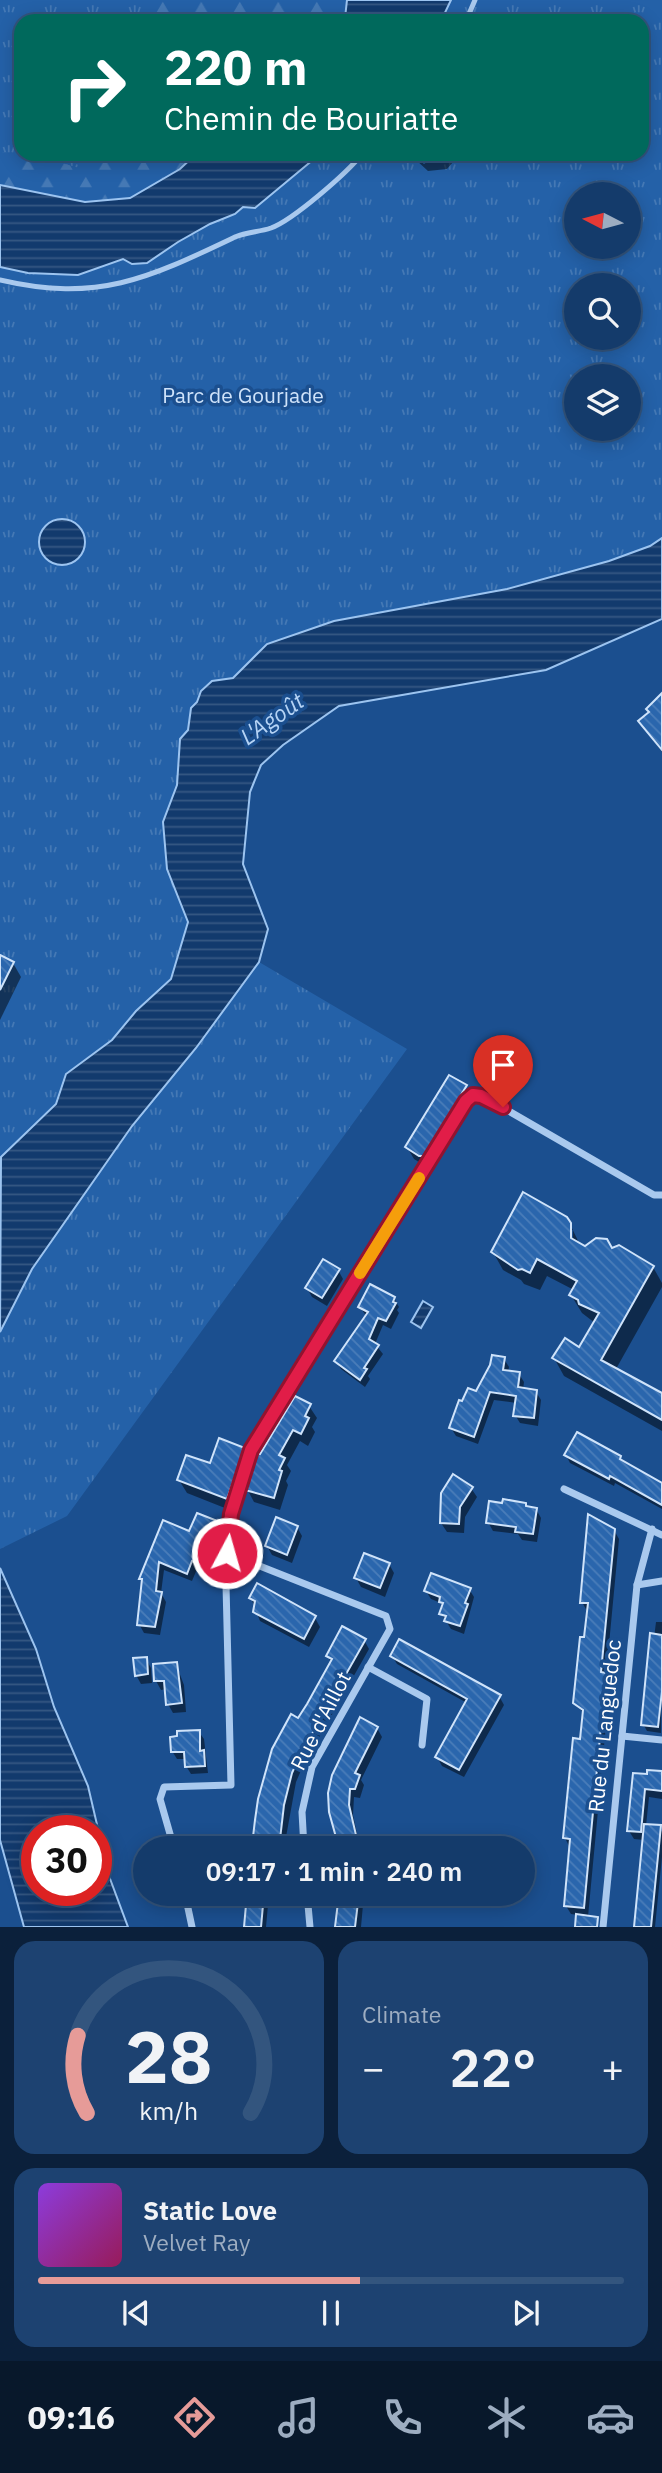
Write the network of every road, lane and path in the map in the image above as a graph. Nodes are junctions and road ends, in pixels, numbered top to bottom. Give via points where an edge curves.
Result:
1 (356, 161) edge
2 (0, 280) edge
3 (658, 1195) edge
4 (564, 1489) dead end
5 (652, 1529) junction
6 (662, 1535) edge
7 (227, 1553) junction
8 (662, 1581) edge
9 (637, 1585) junction
10 (368, 1667) junction
11 (622, 1736) junction
12 (662, 1740) edge
13 (422, 1745) dead end
14 (171, 1836) edge
15 (303, 1836) edge
16 (188, 1906) edge
17 (308, 1906) edge
18 (192, 1927) edge
19 (310, 1927) edge
20 (603, 1927) edge

1 - 2 lane via 273,228 239,235 150,276 74,289
3 - 7 street via 473,1095 251,1450 231,1514
4 - 5 street
5 - 6 street
5 - 9 street, Rue du Languedoc
7 - 10 street, Rue d'Aillot via 386,1616 390,1629
7 - 14 street via 231,1786 164,1787 160,1799
8 - 9 street
9 - 11 street, Rue du Languedoc
10 - 13 street via 427,1699
10 - 15 street, Rue d'Aillot via 313,1767 302,1812
11 - 12 street
11 - 20 street, Rue du Languedoc
16 - 18 street
17 - 19 street

